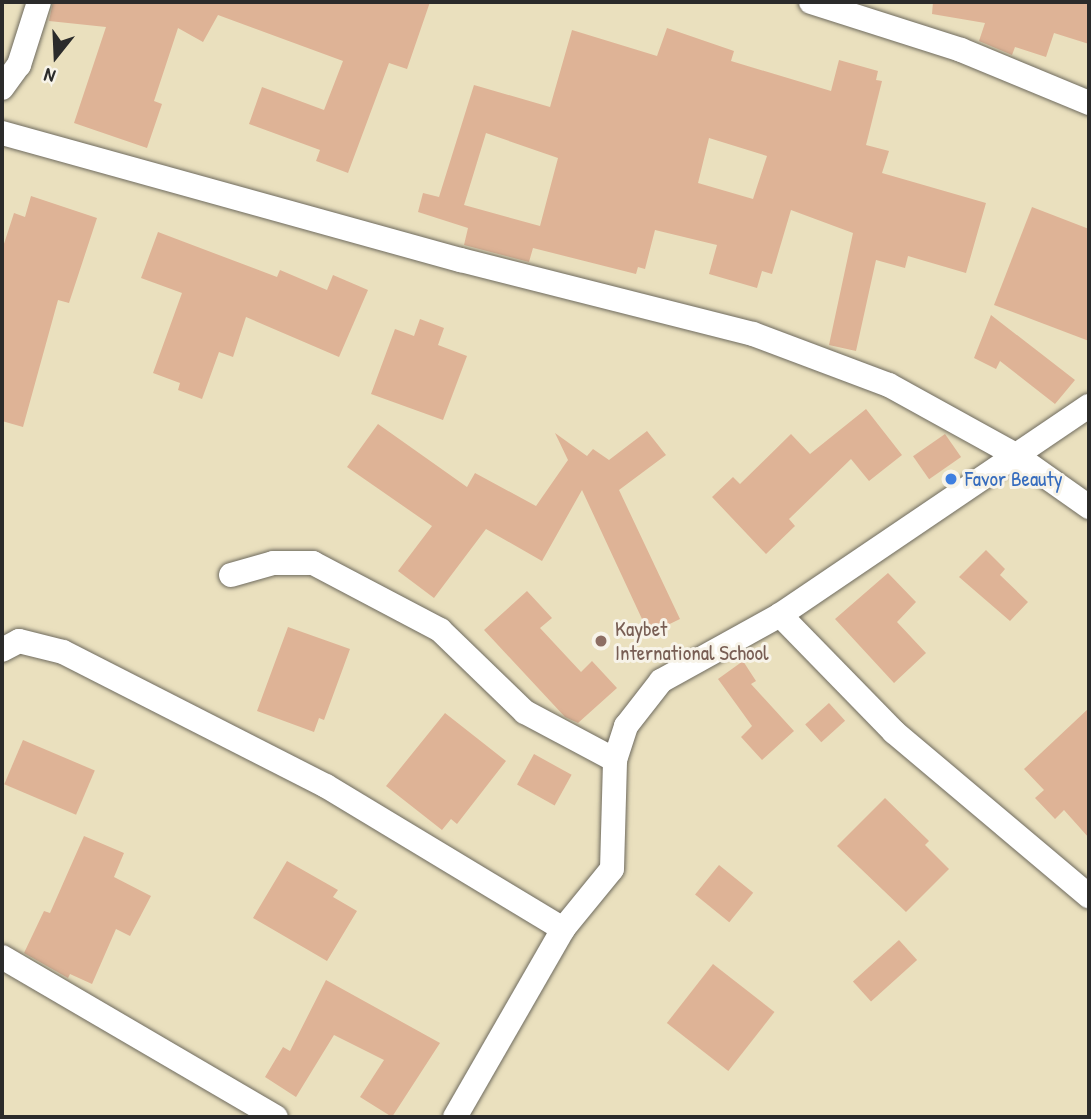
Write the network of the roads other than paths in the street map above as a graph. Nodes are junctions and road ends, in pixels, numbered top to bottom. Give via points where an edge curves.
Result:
1 (39, 2) edge
2 (811, 2) edge
3 (2, 88) edge
4 (1089, 103) edge
5 (2, 133) edge
6 (1089, 406) edge
7 (1014, 454) junction
8 (1089, 507) edge
9 (231, 575) dead end
10 (780, 615) junction
11 (2, 650) edge
12 (615, 760) junction
13 (1089, 896) edge
14 (563, 929) junction
15 (2, 957) edge
16 (276, 1117) edge
17 (455, 1117) edge

1 - 3 street via 19,65
2 - 4 street via 961,50
5 - 7 street via 461,260 753,334 889,384
6 - 7 street
7 - 8 street
7 - 10 street
9 - 12 street via 272,562 313,562 440,630 525,712
10 - 12 street via 661,681 626,726
10 - 13 street via 894,732
11 - 14 street via 19,641 64,652 326,786
12 - 14 street via 612,869
14 - 17 street
15 - 16 street

